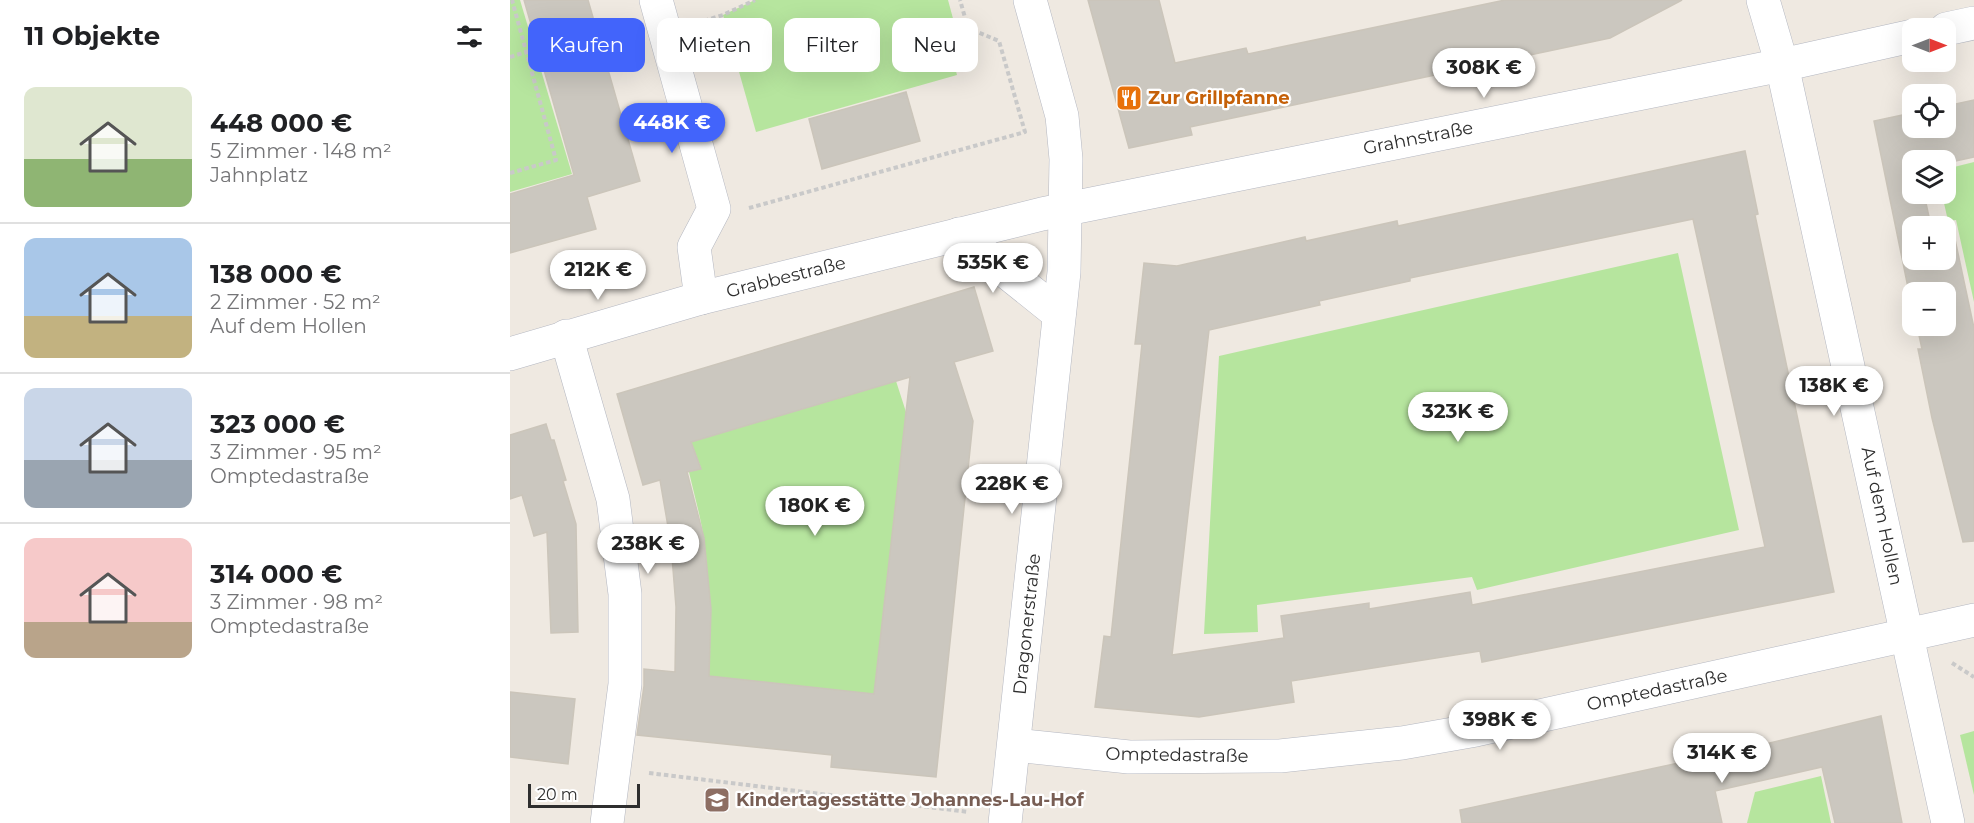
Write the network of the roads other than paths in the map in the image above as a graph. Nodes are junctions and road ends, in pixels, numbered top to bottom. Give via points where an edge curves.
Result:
1 (656, 0) edge
2 (1030, 0) edge
3 (1763, 0) edge
4 (1974, 23) edge
5 (1956, 27) edge
6 (1902, 38) edge
7 (1782, 65) junction
8 (1065, 210) junction
9 (959, 234) junction
10 (701, 298) junction
11 (1059, 314) junction
12 (566, 336) junction
13 (510, 354) edge
14 (1974, 620) edge
15 (1908, 635) junction
16 (1014, 745) junction
17 (1006, 820) edge
18 (607, 823) edge
19 (1948, 823) edge

1 - 10 street via 714,209 694,247
2 - 8 street, Dragonerstraße via 1062,116
3 - 7 street, Auf dem Hollen
4 - 5 street
6 - 7 street, Grahnstraße
7 - 8 street, Grahnstraße
7 - 15 street, Auf dem Hollen
8 - 9 street, Grabbestraße
8 - 11 street, Dragonerstraße
9 - 10 street, Grabbestraße
9 - 11 street
10 - 12 street, Grabbestraße
11 - 16 street, Dragonerstraße
12 - 13 street, Grabbestraße
12 - 18 street via 613,499 625,594 625,684
14 - 15 street, Omptedastraße
15 - 16 street, Omptedastraße via 1402,743 1280,756 1129,758
15 - 19 street, Auf dem Hollen
16 - 17 street, Dragonerstraße

